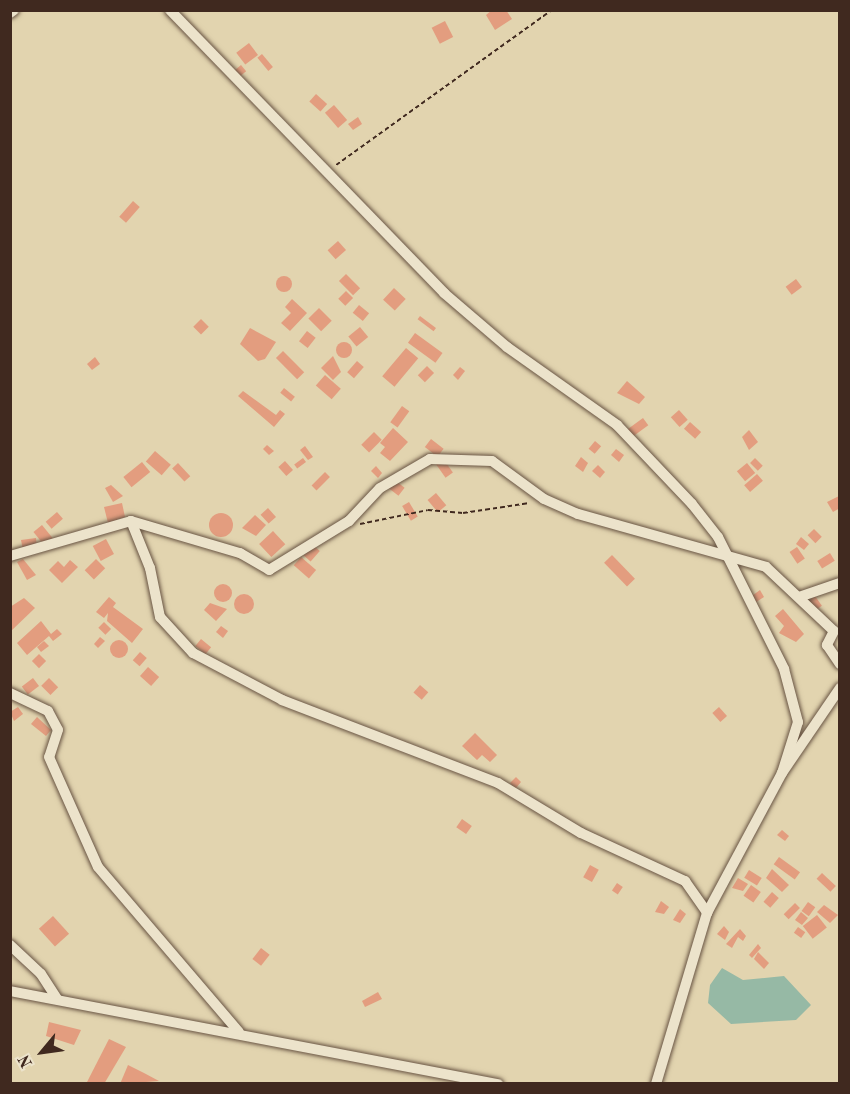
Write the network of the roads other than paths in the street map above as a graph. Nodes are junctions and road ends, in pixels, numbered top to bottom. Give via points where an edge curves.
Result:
1 (14, 10) edge
2 (170, 10) edge
3 (10, 13) edge
4 (131, 521) junction
5 (726, 554) junction
6 (10, 556) edge
7 (840, 583) edge
8 (799, 597) junction
9 (837, 630) edge
10 (840, 664) edge
11 (840, 688) edge
12 (10, 693) edge
13 (782, 773) junction
14 (707, 913) junction
15 (10, 945) edge
16 (10, 991) edge
17 (57, 999) junction
18 (239, 1032) junction
19 (498, 1083) edge
20 (656, 1083) edge

1 - 3 street
2 - 5 street via 444,293 650,456 718,537
4 - 5 street via 240,553 269,570 345,524 380,488 440,456 492,461 544,499 578,514
4 - 6 street
4 - 14 street via 150,568 160,616 193,652 282,700 498,783 582,833 685,881
5 - 8 street via 766,567
5 - 13 street via 776,648 791,690 798,722
7 - 8 street
8 - 9 street
9 - 10 street via 827,645
11 - 13 street
12 - 18 street via 48,711 58,730 49,757 98,867
13 - 14 street
14 - 20 street
15 - 17 street
16 - 17 street
17 - 18 street
18 - 19 street

